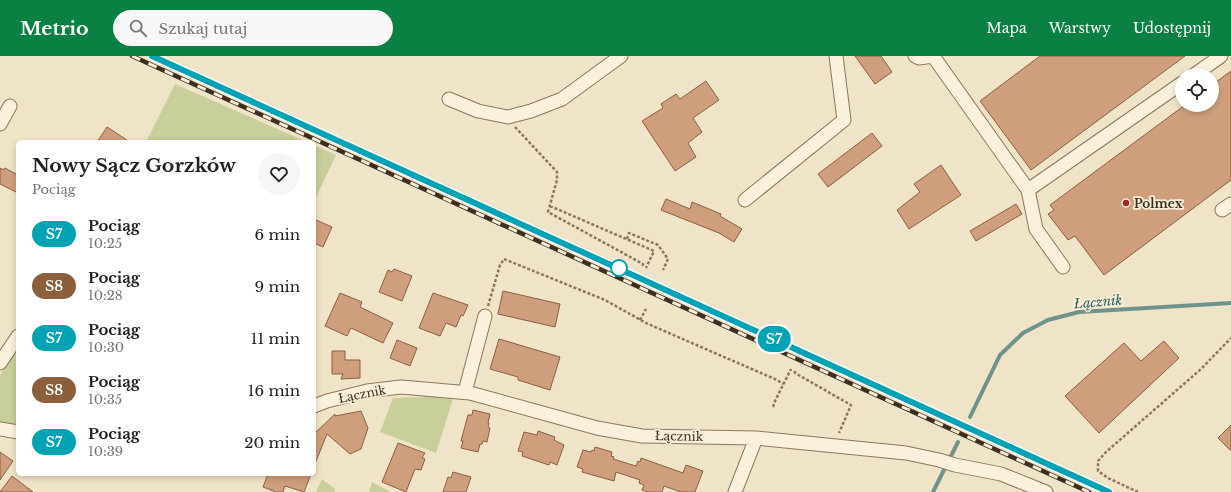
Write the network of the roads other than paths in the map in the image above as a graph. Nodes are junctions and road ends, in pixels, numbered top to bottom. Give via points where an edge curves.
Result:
1 (621, 56) edge
2 (836, 56) edge
3 (915, 56) edge
4 (933, 56) edge
5 (1221, 56) edge
6 (1204, 68) edge
7 (1175, 88) edge
8 (449, 99) dead end
9 (10, 106) dead end
10 (0, 124) edge
11 (1028, 190) junction
12 (746, 200) dead end
13 (1063, 267) dead end
14 (485, 316) road end
15 (16, 339) edge
16 (0, 362) edge
17 (465, 392) junction
18 (316, 405) edge
19 (0, 429) edge
20 (16, 432) edge
21 (756, 438) junction
22 (735, 492) edge
23 (1046, 492) edge

1 - 8 street via 562,99 508,117 478,111
2 - 12 street via 844,120
3 - 4 street
4 - 11 street
5 - 6 street
7 - 11 street
9 - 10 street
11 - 13 street via 1036,229
14 - 17 street
15 - 16 street
17 - 18 street, Łącznik via 401,387 366,391
17 - 21 street, Łącznik via 597,428 642,436
19 - 20 street
21 - 22 street
21 - 23 street, Łącznik via 906,453 1001,474

